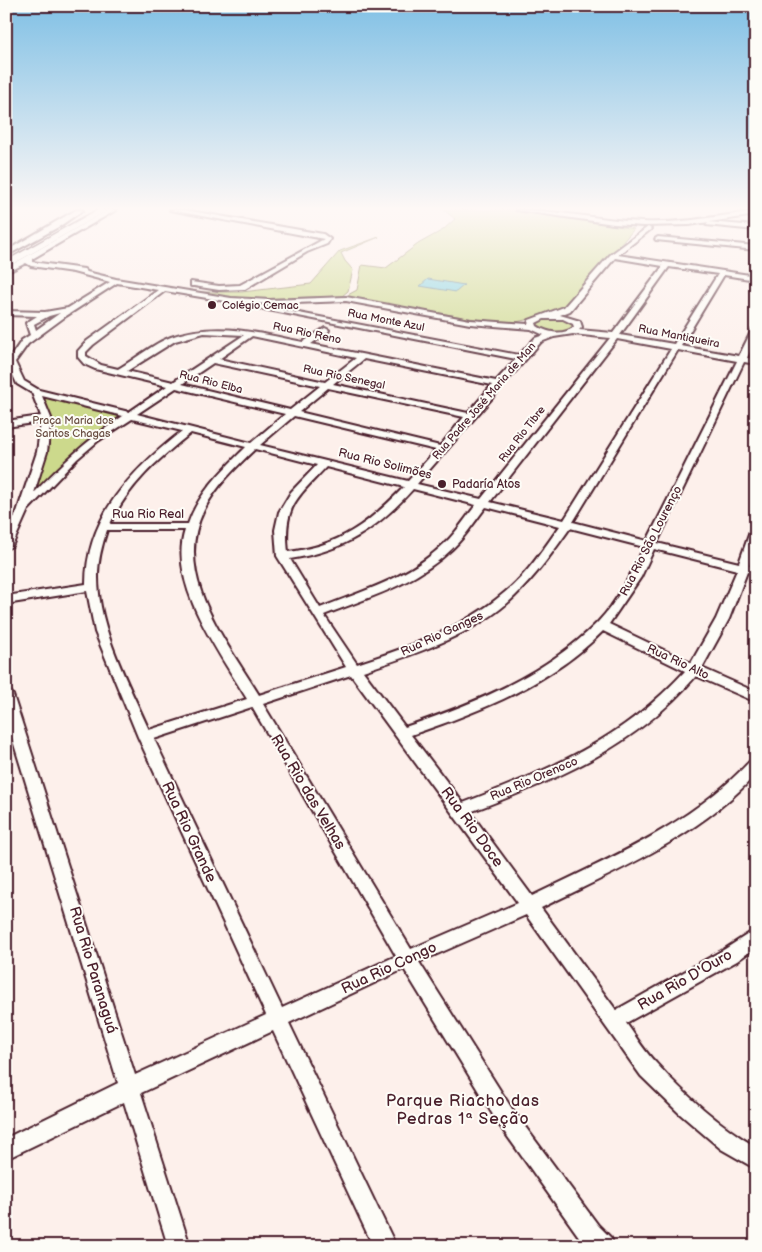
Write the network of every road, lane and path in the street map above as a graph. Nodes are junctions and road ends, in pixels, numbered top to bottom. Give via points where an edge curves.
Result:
1 (61, 268) edge
2 (276, 268) edge
3 (601, 268) edge
4 (664, 268) edge
5 (694, 268) edge
6 (722, 273) junction
7 (95, 274) junction
8 (756, 278) edge
9 (116, 281) junction
10 (194, 284) dead end
11 (219, 288) junction
12 (164, 290) junction
13 (191, 292) junction
14 (249, 302) junction
15 (76, 306) junction
16 (567, 309) junction
17 (8, 314) edge
18 (46, 314) junction
19 (63, 314) junction
20 (549, 316) junction
21 (573, 321) junction
22 (30, 323) junction
23 (43, 328) junction
24 (536, 329) junction
25 (325, 330) dead end
26 (756, 330) edge
27 (571, 332) junction
28 (252, 333) junction
29 (598, 333) junction
30 (34, 335) junction
31 (615, 336) junction
32 (306, 344) junction
33 (676, 347) junction
34 (363, 356) junction
35 (521, 358) junction
36 (742, 359) junction
37 (212, 360) junction
38 (756, 362) edge
39 (120, 372) junction
40 (175, 384) junction
41 (498, 384) junction
42 (326, 385) junction
43 (36, 392) junction
44 (292, 414) junction
45 (132, 415) junction
46 (471, 416) junction
47 (46, 418) junction
48 (6, 424) edge
49 (189, 430) junction
50 (253, 446) junction
51 (442, 449) junction
52 (325, 463) junction
53 (411, 485) junction
54 (484, 504) junction
55 (22, 512) junction
56 (567, 524) junction
57 (104, 527) junction
58 (191, 527) junction
59 (756, 529) edge
60 (650, 545) junction
61 (6, 546) edge
62 (283, 556) junction
63 (749, 570) edge
64 (92, 587) junction
65 (6, 600) edge
66 (317, 613) junction
67 (601, 626) junction
68 (354, 670) junction
69 (694, 670) junction
70 (6, 695) edge
71 (756, 697) edge
72 (255, 702) junction
73 (402, 733) junction
74 (145, 737) junction
75 (756, 764) edge
76 (460, 810) junction
77 (529, 906) junction
78 (756, 937) edge
79 (407, 959) junction
80 (278, 1020) junction
81 (613, 1021) junction
82 (130, 1088) junction
83 (6, 1150) edge
84 (756, 1159) edge
85 (179, 1246) edge
86 (385, 1246) edge
87 (603, 1246) edge

1 - 7 street
2 - 11 street via 245,286
3 - 16 street
4 - 31 street, Rua Rio Tibre
5 - 6 street
6 - 8 street
6 - 33 street, Rua Rio Ganges
7 - 9 street
7 - 13 street
9 - 12 street
9 - 15 street
10 - 11 street
11 - 13 street
12 - 13 street
12 - 39 street, Rua Rio Elba via 82,350 82,357 87,362
13 - 14 street
14 - 24 street via 347,299 470,322 515,324
14 - 35 street, Rua Monte Azul via 262,308
15 - 18 street
15 - 19 street
16 - 20 street
16 - 21 street
17 - 18 street
17 - 22 street
18 - 19 street
18 - 22 street
19 - 23 street
20 - 21 street, Rua Mantiqueira
20 - 24 street
21 - 27 street via 578,327
21 - 29 street, Rua Mantiqueira
22 - 23 street
22 - 30 street
23 - 30 street
24 - 27 street, Rua Padre José Maria de Man via 554,334
24 - 35 street, Rua Padre José Maria de Man
25 - 32 street
26 - 36 street, Rua Rio São Lourenço
27 - 29 street, Rua Mantiqueira
28 - 32 street, Rua Rio Reno
28 - 37 street
28 - 39 street, Rua Rio Reno via 222,330 188,334 172,339
29 - 31 street, Rua Mantiqueira
30 - 43 street via 25,342 12,362 20,382
31 - 33 street, Rua Mantiqueira
31 - 54 street, Rua Rio Tibre
32 - 34 street, Rua Rio Reno
33 - 36 street, Rua Mantiqueira
33 - 56 street, Rua Rio Ganges
34 - 41 street, Rua Rio Reno
34 - 42 street, Rua Rio das Velhas
35 - 41 street, Rua Padre José Maria de Man
36 - 38 street, Rua Mantiqueira
36 - 60 street, Rua Rio São Lourenço
37 - 40 street
37 - 42 street, Rua Rio Senegal
39 - 40 street, Rua Rio Elba
40 - 44 street, Rua Rio Elba
40 - 45 street
41 - 46 street, Rua Padre José Maria de Man
42 - 44 street, Rua Rio das Velhas
42 - 46 street, Rua Rio Senegal
43 - 45 street, Rua Rio Solimões
43 - 47 street
44 - 50 street, Rua Rio das Velhas
44 - 51 street, Rua Rio Elba
45 - 49 street, Rua Rio Solimões
45 - 55 street via 74,457
46 - 51 street, Rua Padre José Maria de Man
47 - 48 street
47 - 55 street via 42,452
49 - 50 street, Rua Rio Solimões
49 - 57 street, Rua Rio Grande via 143,468 112,507
50 - 52 street, Rua Rio Solimões
50 - 58 street, Rua Rio das Velhas via 207,493
51 - 53 street, Rua Padre José Maria de Man
52 - 53 street, Rua Rio Solimões
52 - 62 street, Rua Rio Doce via 308,479 284,512 280,530
53 - 54 street, Rua Rio Solimões
53 - 62 street, Rua Padre José Maria de Man via 378,518 338,544 309,553
54 - 56 street, Rua Rio Solimões
54 - 66 street, Rua Rio Tibre via 450,545 403,580
55 - 61 street
56 - 60 street, Rua Rio Solimões
56 - 68 street, Rua Rio Ganges via 535,568 510,595 481,617 416,649
57 - 58 street, Rua Rio Real
57 - 64 street, Rua Rio Grande via 95,548
58 - 72 street, Rua Rio das Velhas via 188,575 194,596
59 - 63 street, Rua Rio Orenoco
60 - 63 street, Rua Rio Solimões
60 - 67 street, Rua Rio São Lourenço via 620,602
62 - 66 street, Rua Rio Doce
63 - 69 street, Rua Rio Orenoco
64 - 65 street
64 - 74 street, Rua Rio Grande via 103,637
66 - 68 street, Rua Rio Doce
67 - 69 street, Rua Rio Alto
67 - 73 street, Rua Rio São Lourenço via 568,654 496,697
68 - 72 street, Rua Rio Ganges
68 - 73 street, Rua Rio Doce
69 - 71 street, Rua Rio Alto
69 - 76 street, Rua Rio Orenoco via 612,742 562,769
70 - 82 street, Rua Rio Paranaguá
72 - 74 street, Rua Rio Ganges
72 - 79 street, Rua Rio das Velhas
73 - 76 street, Rua Rio Doce
74 - 80 street, Rua Rio Grande
75 - 77 street, Rua Rio Congo via 735,787 680,828
76 - 77 street, Rua Rio Doce
77 - 79 street, Rua Rio Congo
77 - 81 street, Rua Rio Doce
78 - 81 street, Rua Rio D'Ouro via 732,955
79 - 80 street, Rua Rio Congo
79 - 87 street, Rua Rio das Velhas via 504,1116 590,1234
80 - 82 street, Rua Rio Congo
80 - 86 street, Rua Rio Grande
81 - 84 street, Rua Rio Doce via 648,1069 687,1107 728,1142
82 - 83 street, Rua Rio Congo
82 - 85 street, Rua Rio Paranaguá

